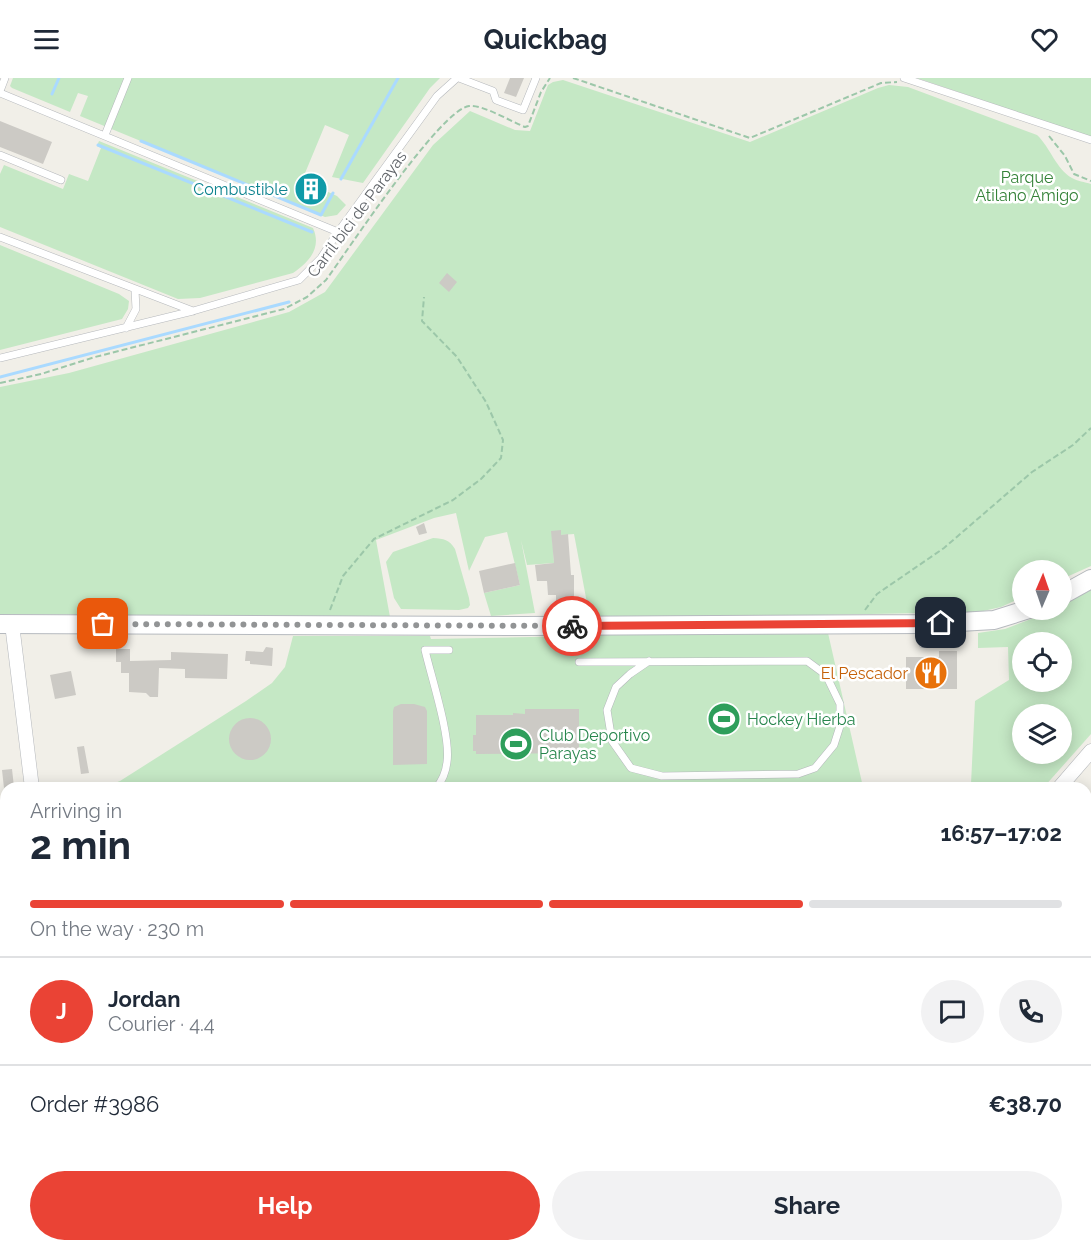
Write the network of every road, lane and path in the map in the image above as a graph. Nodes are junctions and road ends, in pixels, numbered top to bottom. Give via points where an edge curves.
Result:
1 (5, 78) edge
2 (128, 78) edge
3 (458, 78) edge
4 (536, 78) edge
5 (550, 78) edge
6 (573, 78) edge
7 (903, 80) edge
8 (0, 92) edge
9 (1041, 130) dead end
10 (105, 135) junction
11 (1091, 141) edge
12 (0, 156) edge
13 (61, 180) dead end
14 (1091, 181) edge
15 (338, 232) junction
16 (0, 237) edge
17 (135, 290) junction
18 (424, 297) dead end
19 (193, 311) junction
20 (126, 328) junction
21 (0, 358) edge
22 (0, 382) edge
23 (1091, 428) edge
24 (1091, 579) edge
25 (1072, 589) edge
26 (1012, 614) edge
27 (6, 624) edge
28 (854, 624) junction
29 (924, 624) junction
30 (329, 625) junction
31 (923, 644) dead end
32 (449, 650) dead end
33 (649, 661) junction
34 (579, 662) dead end
35 (1091, 751) edge
36 (31, 782) edge
37 (441, 782) edge
38 (1064, 782) edge

1 - 8 lane
2 - 10 lane
3 - 4 lane via 493,91 496,100 523,110
3 - 15 lane via 436,96
5 - 22 path, Carril bici de Parayas via 528,126 474,106 453,115 420,149 326,280 308,297 284,309
6 - 7 path via 750,138 881,83
7 - 11 lane
8 - 10 lane
9 - 14 path via 1065,156 1074,174
10 - 15 lane
12 - 13 lane
15 - 19 lane via 321,258 299,280
16 - 17 lane
17 - 19 lane
17 - 20 lane via 136,309
18 - 30 path via 422,321 457,357 486,402 503,440 501,458 453,500 374,539 343,576 330,606
19 - 20 lane
20 - 21 lane
23 - 28 path via 1074,445 1032,472 944,548 877,594
24 - 25 street
26 - 29 street via 993,620
27 - 30 street
27 - 36 street
28 - 29 street
28 - 30 street via 561,619
29 - 31 lane
32 - 37 lane via 425,650 447,746
33 - 33 lane via 807,661 826,675 840,704 840,726 834,745 814,768 798,774 662,776 631,768 612,741 607,710 616,687
33 - 34 lane
35 - 38 street

